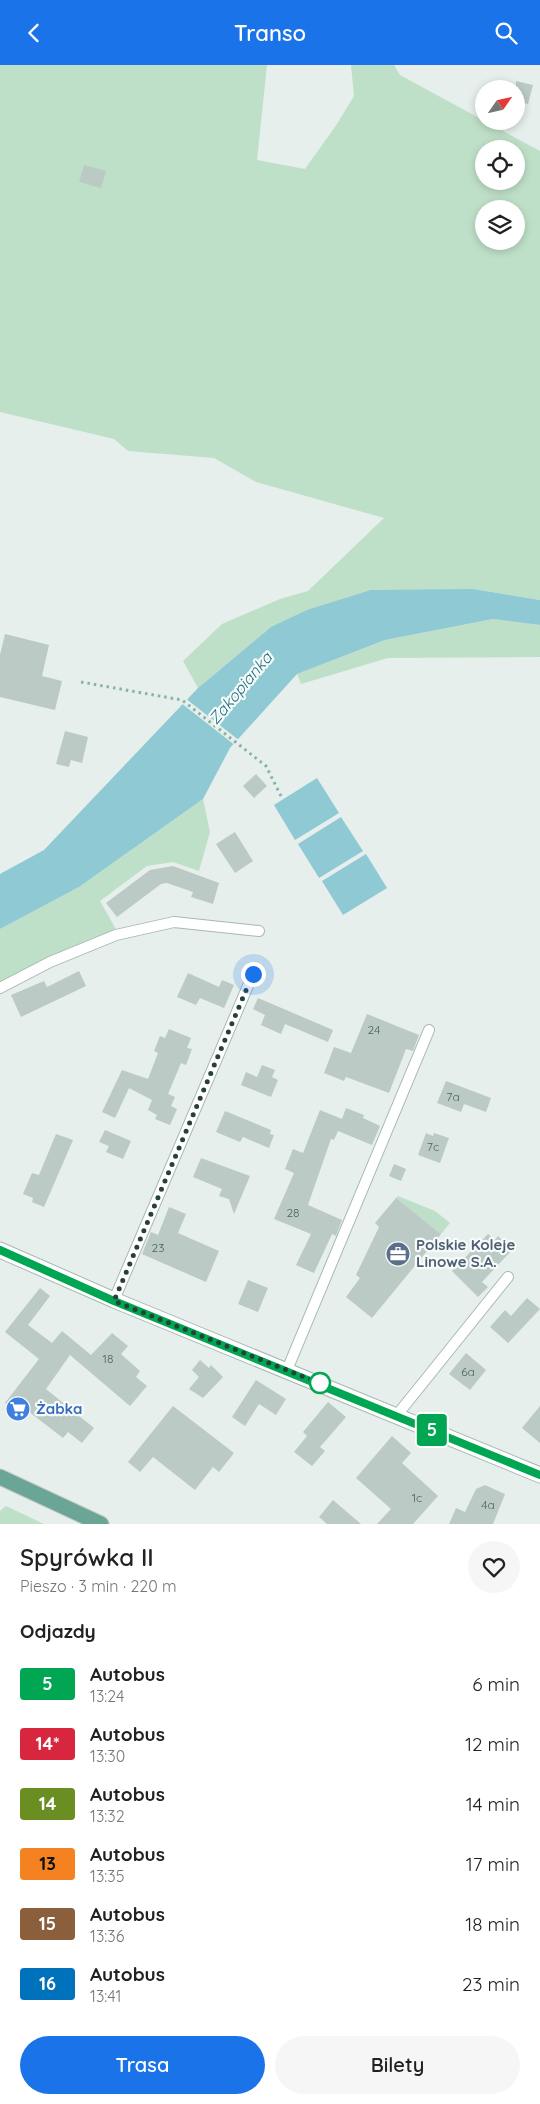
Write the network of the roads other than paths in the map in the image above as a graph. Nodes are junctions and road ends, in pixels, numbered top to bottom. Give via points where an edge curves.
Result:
1 (259, 931) dead end
2 (253, 974) dead end
3 (0, 988) edge
4 (429, 1029) dead end
5 (0, 1250) edge
6 (508, 1277) dead end
7 (114, 1301) junction
8 (287, 1370) junction
9 (397, 1415) junction
10 (540, 1475) edge
11 (0, 1477) edge
12 (101, 1524) edge

1 - 3 lane via 174,922 116,935 50,962
2 - 7 lane
4 - 8 lane
5 - 7 street
6 - 9 lane
7 - 8 street
8 - 9 street
9 - 10 street
11 - 12 main road

